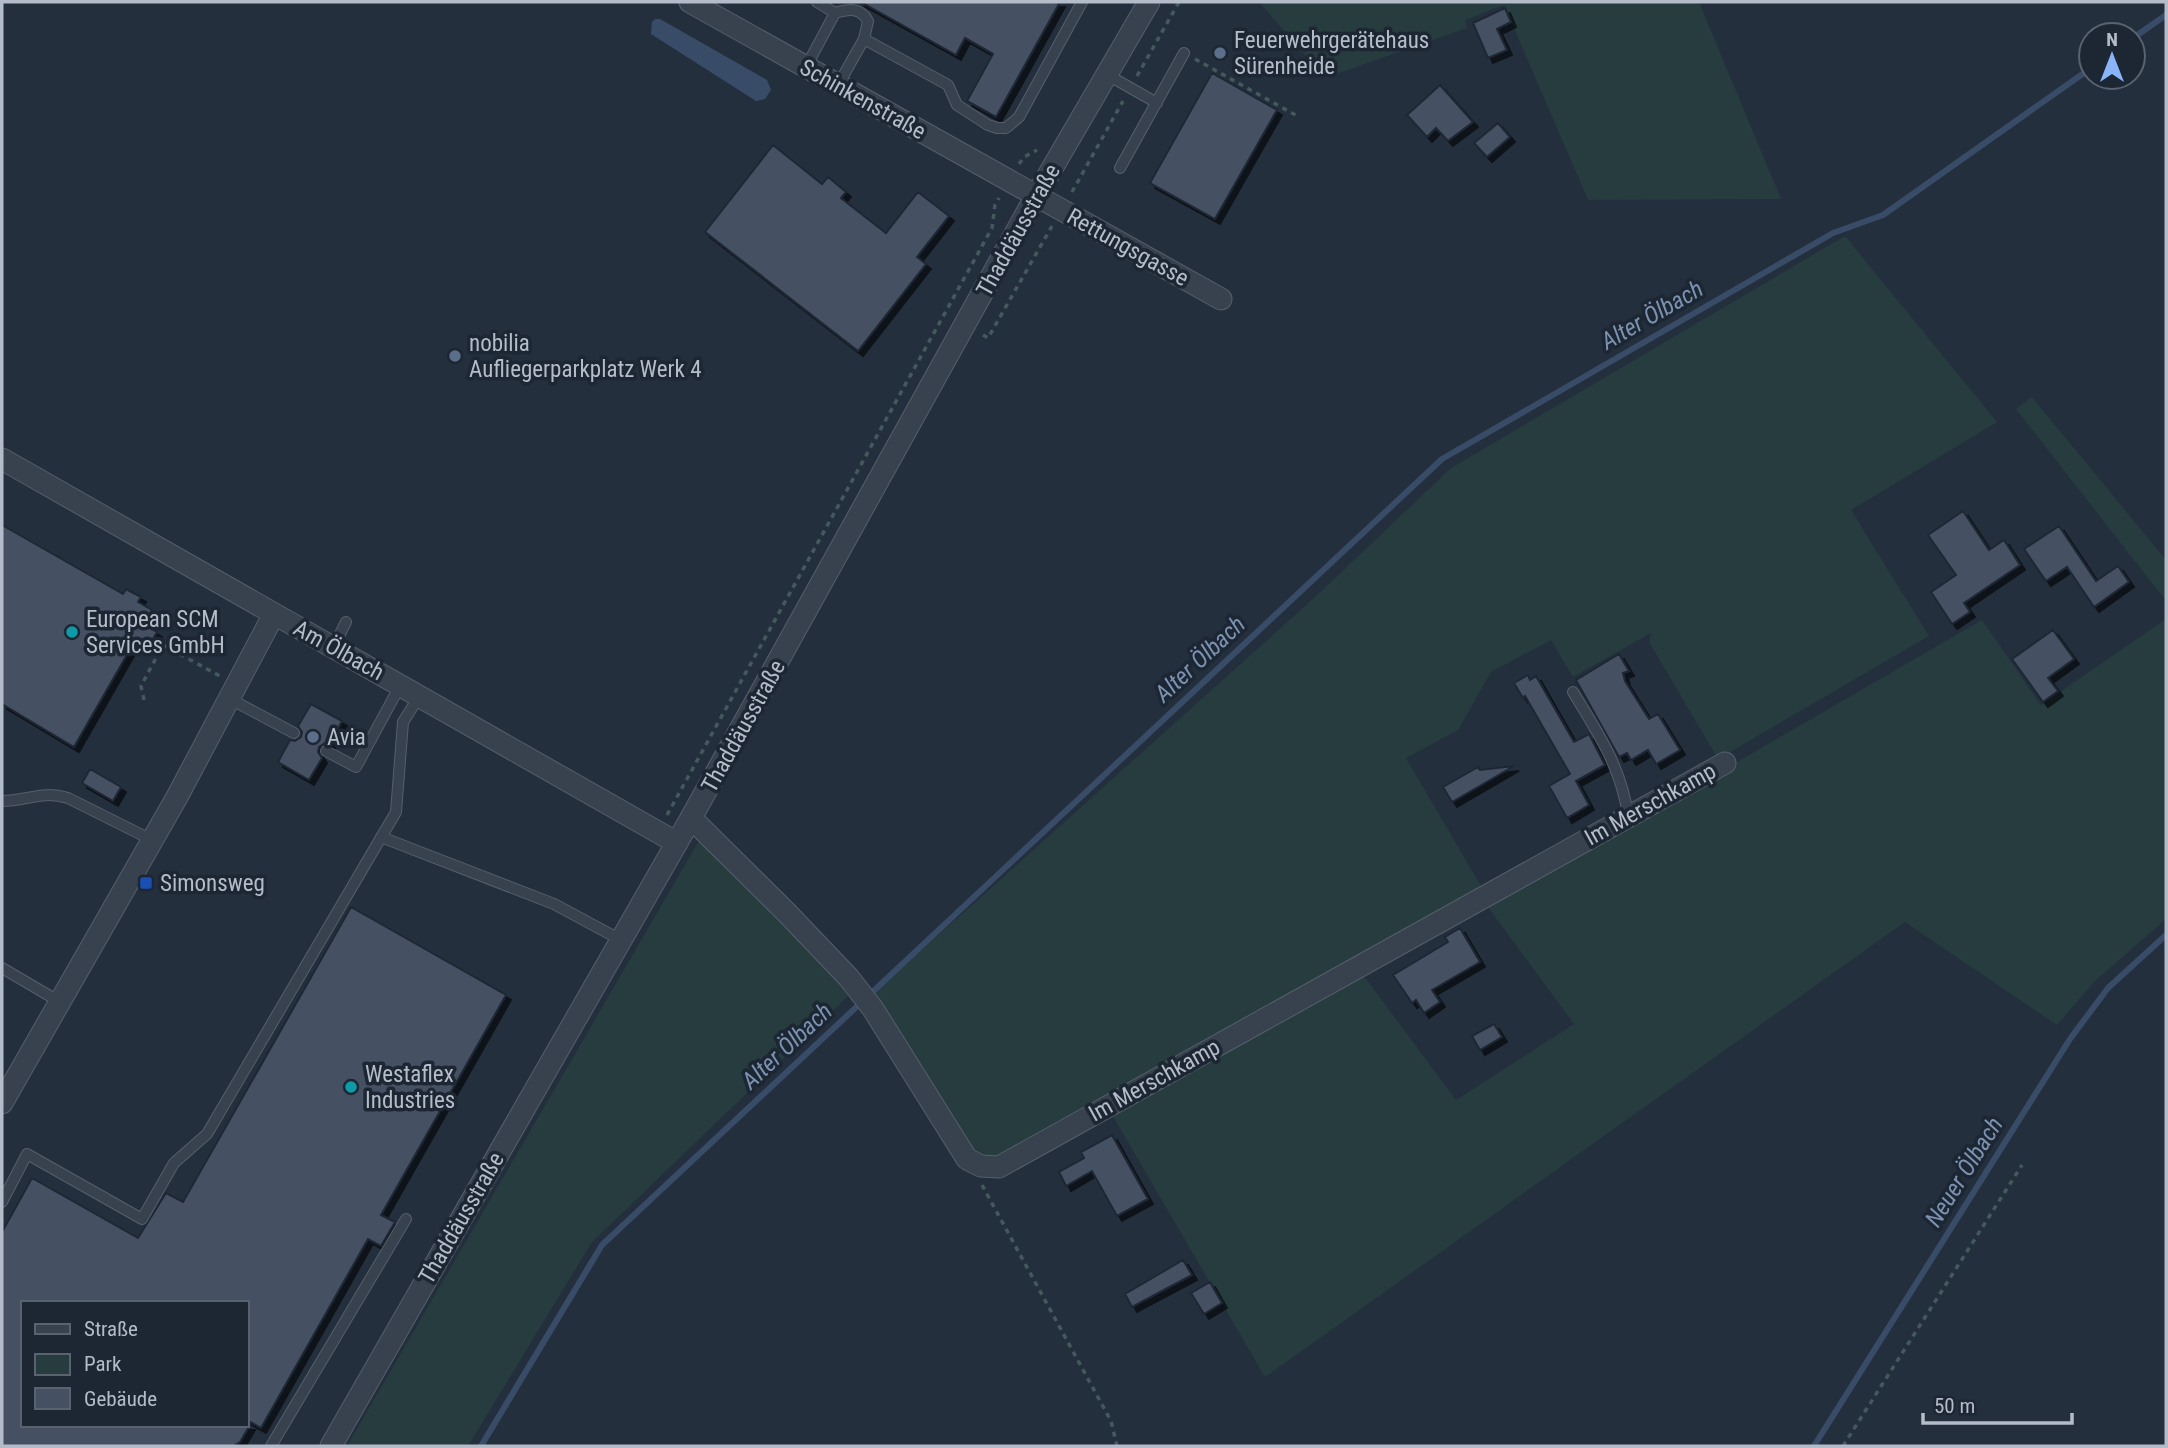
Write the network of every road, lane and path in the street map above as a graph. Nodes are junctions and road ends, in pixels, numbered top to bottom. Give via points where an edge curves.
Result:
1 (817, 2) edge
2 (1082, 2) edge
3 (1149, 2) edge
4 (1179, 2) edge
5 (699, 4) edge
6 (835, 13) junction
7 (864, 39) junction
8 (1184, 53) joint
9 (806, 66) junction
10 (1105, 74) junction
11 (838, 85) junction
12 (1130, 88) junction
13 (1157, 103) junction
14 (1299, 117) dead end
15 (1042, 147) dead end
16 (1121, 167) dead end
17 (1009, 181) junction
18 (1036, 196) junction
19 (1061, 210) junction
20 (1221, 299) dead end
21 (944, 314) dead end
22 (966, 325) junction
23 (2, 459) edge
24 (274, 614) junction
25 (346, 622) dead end
26 (333, 648) junction
27 (410, 690) junction
28 (233, 692) junction
29 (1573, 692) dead end
30 (144, 700) dead end
31 (294, 733) dead end
32 (326, 751) dead end
33 (1725, 763) dead end
34 (2, 801) edge
35 (1628, 815) junction
36 (691, 818) junction
37 (381, 837) junction
38 (152, 840) junction
39 (677, 843) junction
40 (621, 940) junction
41 (2, 968) edge
42 (60, 1002) junction
43 (2, 1102) edge
44 (2022, 1165) dead end
45 (981, 1166) junction
46 (2, 1202) edge
47 (406, 1219) dead end
48 (271, 1446) edge
49 (331, 1446) edge
50 (1117, 1446) edge
51 (1843, 1446) edge

1 - 6 lane
2 - 7 lane via 1019,117 1006,128 988,125 957,105 948,85
3 - 10 street, Thaddäusstraße
4 - 12 path
5 - 9 street, Schinkenstraße
6 - 7 lane via 850,8 864,14
6 - 9 lane
7 - 11 lane
8 - 13 lane
8 - 14 path
9 - 11 street, Schinkenstraße
10 - 12 lane
10 - 18 street, Thaddäusstraße
11 - 17 street, Schinkenstraße
12 - 13 lane
12 - 19 path
13 - 16 lane
15 - 17 path via 1024,157
17 - 18 street, Schinkenstraße
18 - 19 street, Rettungsgasse
18 - 22 street, Thaddäusstraße
19 - 20 street, Rettungsgasse
19 - 22 path via 988,338
21 - 22 path
22 - 36 street, Thaddäusstraße
23 - 24 street, Am Ölbach
24 - 26 street, Am Ölbach
24 - 28 street
25 - 26 lane
26 - 27 street, Am Ölbach
27 - 32 lane via 356,767
27 - 37 lane via 396,812
27 - 39 street, Am Ölbach
28 - 30 path via 163,645 141,686
28 - 31 lane
28 - 38 street
29 - 35 lane via 1612,758
33 - 35 street, Im Merschkamp
34 - 38 lane via 57,794
35 - 45 street, Im Merschkamp via 999,1167
36 - 39 street, Thaddäusstraße
36 - 45 street via 849,978 967,1159
37 - 40 lane via 554,904
37 - 46 lane via 207,1134 174,1163 142,1219 27,1154
38 - 42 street
39 - 40 street, Thaddäusstraße
40 - 49 street, Thaddäusstraße
41 - 42 lane
42 - 43 street
44 - 51 path
45 - 50 path via 978,1179 1111,1421
47 - 48 lane

